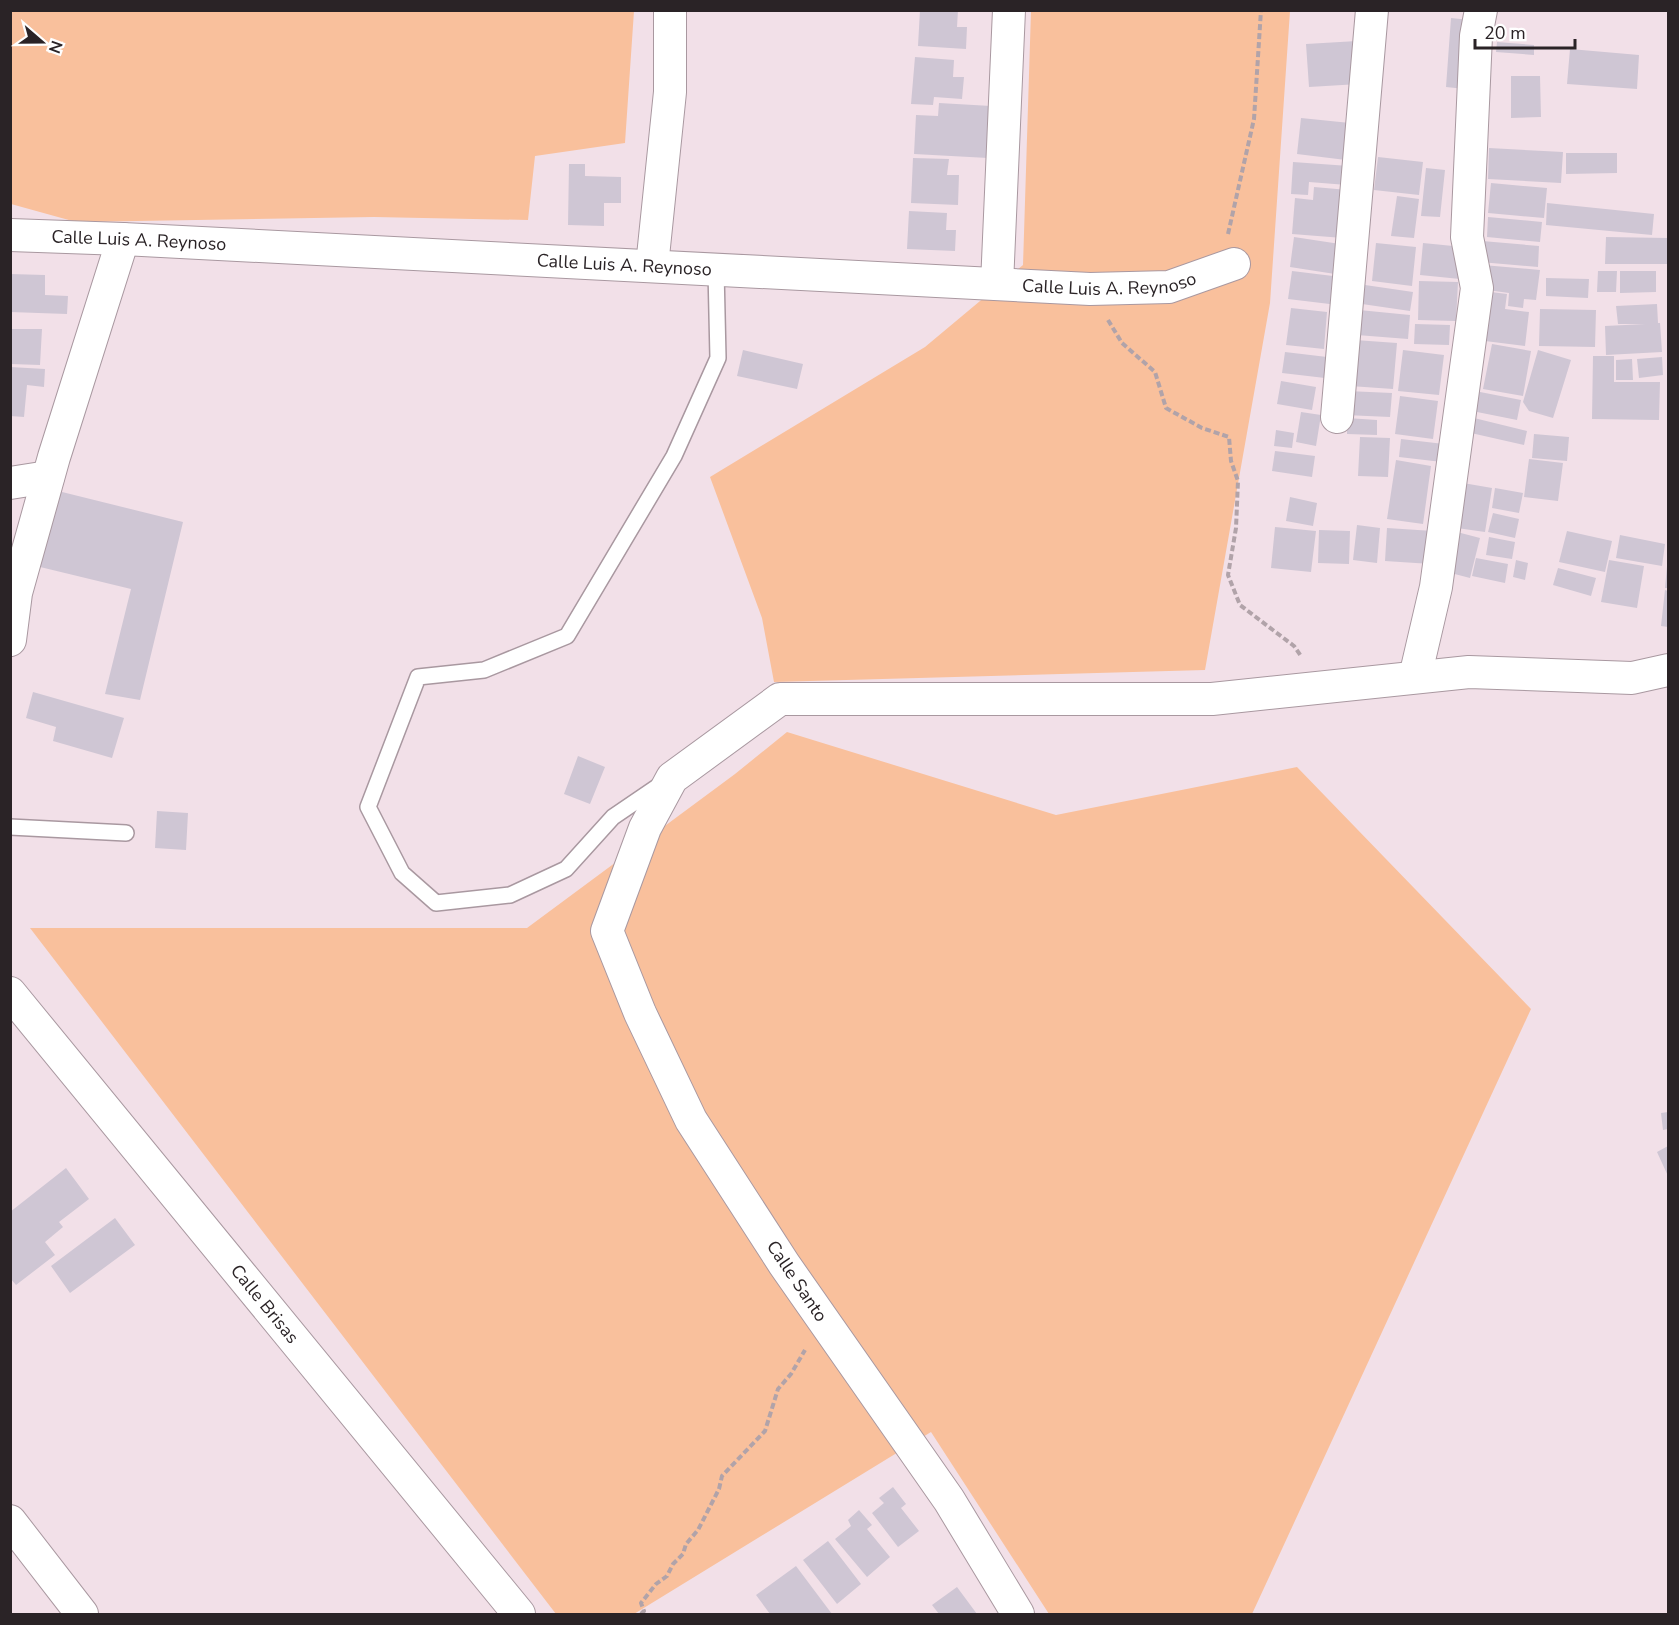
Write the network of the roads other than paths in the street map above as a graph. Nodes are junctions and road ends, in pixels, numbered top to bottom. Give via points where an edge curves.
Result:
1 (670, 10) edge
2 (1009, 10) edge
3 (1372, 10) edge
4 (1481, 10) edge
5 (10, 236) edge
6 (123, 239) junction
7 (1234, 264) road end
8 (652, 266) junction
9 (716, 270) junction
10 (997, 284) junction
11 (1337, 417) dead end
12 (48, 477) junction
13 (10, 483) edge
14 (10, 640) edge
15 (1668, 670) edge
16 (1415, 677) junction
17 (672, 778) junction
18 (10, 827) edge
19 (126, 833) dead end
20 (10, 993) edge
21 (10, 1521) edge
22 (82, 1614) edge
23 (519, 1614) edge
24 (1018, 1614) edge

1 - 8 street via 670,92
2 - 10 street
3 - 11 street
4 - 16 street via 1476,36 1467,237 1477,288 1436,587
5 - 6 street, Calle Luis A. Reynoso
6 - 8 street, Calle Luis A. Reynoso
6 - 12 street
7 - 10 street, Calle Luis A. Reynoso via 1169,286 1090,289
8 - 9 street, Calle Luis A. Reynoso
9 - 10 street, Calle Luis A. Reynoso
9 - 17 lane via 718,358 674,456 567,636 484,670 418,677 368,807 402,873 436,903 510,895 566,869 613,817
12 - 13 street
12 - 14 street via 16,593
15 - 16 street via 1632,678 1469,672
16 - 17 street via 1212,699 780,699
17 - 24 street, Calle Santo via 645,828 607,931 640,1013 691,1120 784,1263 949,1500
18 - 19 lane
20 - 23 street, Calle Brisas
21 - 22 street

